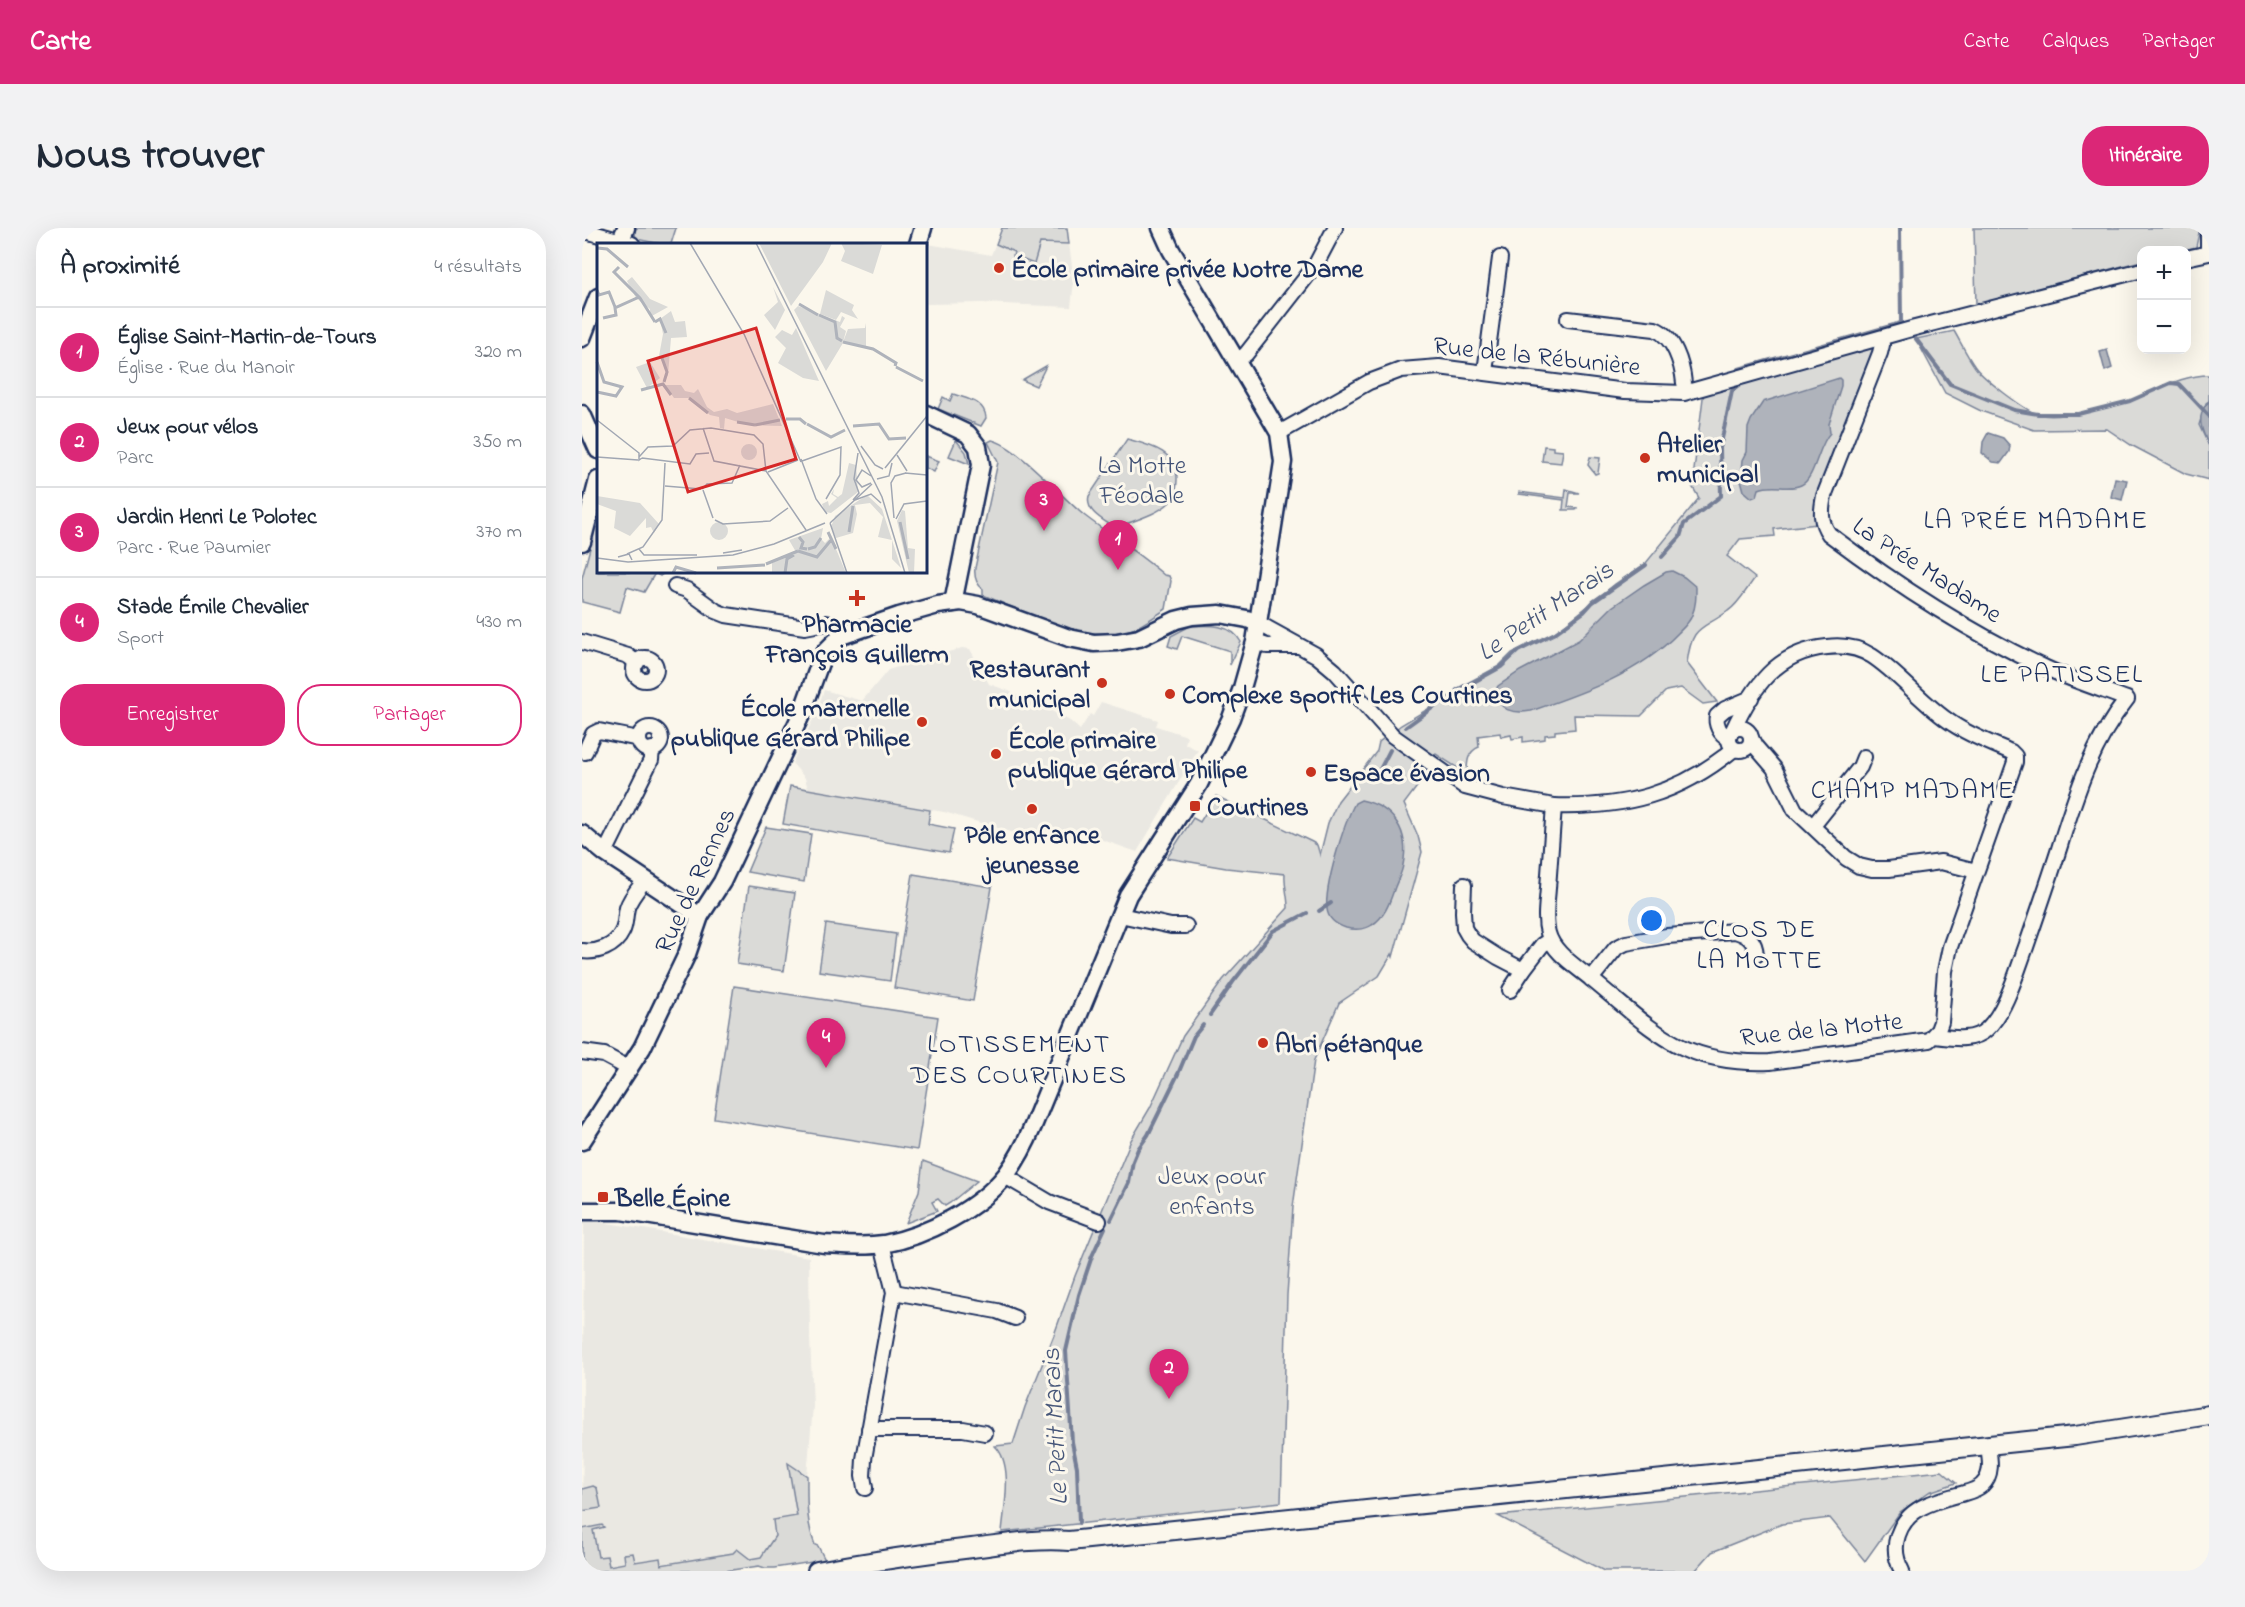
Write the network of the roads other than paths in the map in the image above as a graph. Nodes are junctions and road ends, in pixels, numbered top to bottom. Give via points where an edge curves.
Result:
1 (923, 228) edge
2 (1161, 228) edge
3 (1335, 228) edge
4 (2208, 228) edge
5 (582, 230) edge
6 (624, 240) edge
7 (918, 243) edge
8 (2209, 253) edge
9 (2191, 257) edge
10 (1500, 258) dead end
11 (2137, 271) edge
12 (597, 299) edge
13 (1568, 319) dead end
14 (584, 330) edge
15 (1881, 338) junction
16 (1238, 361) junction
17 (1485, 372) junction
18 (1684, 382) dead end
19 (927, 414) edge
20 (583, 420) edge
21 (1279, 433) junction
22 (597, 448) edge
23 (597, 484) edge
24 (582, 542) edge
25 (675, 586) dead end
26 (953, 603) junction
27 (1258, 623) junction
28 (841, 636) junction
29 (582, 642) edge
30 (1255, 642) junction
31 (1299, 646) junction
32 (637, 663) dead end
33 (1751, 698) junction
34 (2127, 699) joint
35 (1750, 736) junction
36 (639, 739) junction
37 (1732, 741) junction
38 (652, 749) junction
39 (585, 752) dead end
40 (1864, 757) dead end
41 (1774, 768) junction
42 (1554, 806) junction
43 (1813, 826) junction
44 (582, 834) edge
45 (605, 853) junction
46 (1976, 871) junction
47 (645, 880) junction
48 (1464, 885) dead end
49 (1119, 915) junction
50 (700, 916) junction
51 (1186, 926) dead end
52 (1550, 940) junction
53 (582, 951) edge
54 (1756, 955) dead end
55 (1523, 970) junction
56 (1591, 979) junction
57 (1510, 990) dead end
58 (1935, 1036) junction
59 (582, 1052) edge
60 (630, 1069) junction
61 (582, 1141) edge
62 (1005, 1176) junction
63 (582, 1201) edge
64 (582, 1211) edge
65 (621, 1211) junction
66 (1099, 1221) dead end
67 (882, 1244) junction
68 (894, 1292) junction
69 (1015, 1318) dead end
70 (2209, 1415) edge
71 (869, 1429) junction
72 (985, 1433) dead end
73 (1988, 1446) junction
74 (866, 1488) dead end
75 (1069, 1541) junction
76 (817, 1571) edge
77 (879, 1571) edge
78 (1902, 1571) edge

1 - 7 street
2 - 16 street
3 - 16 street via 1315,266
4 - 8 street
5 - 6 street
8 - 9 street
10 - 17 street
11 - 15 street, Rue de la Rébunière
12 - 14 street
13 - 18 street via 1664,333 1672,344
15 - 17 street, Rue de la Rébunière via 1684,393 1624,391
15 - 34 street, La Prée Madame via 1880,353 1824,496 1824,528 1866,560 1984,634 2046,668
16 - 21 street
17 - 21 street, Rue de la Rébunière via 1439,367 1401,370 1369,382
19 - 26 street via 968,434 980,454 980,477
20 - 22 street
21 - 27 street via 1283,462
23 - 24 street
25 - 28 street via 720,613 805,627 831,624
26 - 27 street via 978,605 1058,635 1094,643 1139,638 1192,616 1220,614
26 - 28 street
27 - 30 street
27 - 31 street
28 - 50 street, Rue de Rennes via 823,657 801,715 722,882
29 - 32 street via 628,656
30 - 31 street
30 - 49 street via 1242,688 1217,750
31 - 42 street via 1335,671 1393,736 1465,787
33 - 35 street
33 - 37 street
33 - 37 street via 1717,716 1719,730
33 - 46 street via 1767,674 1789,657 1815,648 1845,646 1880,662 1952,724 2011,752 2015,762
34 - 58 street, Rue de la Motte via 2085,770 2045,893 2002,1006 1979,1035
35 - 37 street via 1744,729
35 - 37 street via 1748,747
35 - 41 street
36 - 38 street via 643,747
36 - 38 street via 646,729 656,730 660,742
36 - 39 street via 599,731 593,734
37 - 41 street
37 - 42 street via 1702,770 1675,788 1641,800
38 - 45 street via 651,760
40 - 43 street
41 - 43 street via 1790,802
42 - 52 street via 1546,920
43 - 46 street via 1859,866 1889,869 1941,862
44 - 45 street
45 - 47 street
46 - 58 street via 1950,947 1941,1022
47 - 50 street
47 - 53 street via 632,897 622,932 616,939 599,951
48 - 55 street via 1464,928 1468,935
49 - 51 street
49 - 62 street via 1033,1126
50 - 60 street, Rue de Rennes via 679,974
52 - 55 street
52 - 56 street, Rue de la Motte
54 - 56 street via 1752,940 1735,931 1634,940 1616,948
55 - 57 street
56 - 58 street, Rue de la Motte via 1660,1036 1720,1060 1770,1062 1929,1040
59 - 60 street via 604,1055
60 - 61 street, Rue de Rennes
62 - 66 street via 1049,1202
62 - 67 street via 945,1223
63 - 65 street
64 - 65 street
65 - 67 street via 811,1242
67 - 68 street
68 - 69 street via 997,1311
68 - 71 street
70 - 73 main road
71 - 72 street via 963,1429
71 - 74 street via 863,1476
73 - 75 main road
73 - 78 street via 1990,1469 1982,1486 1921,1507 1902,1525 1895,1551
75 - 76 main road via 1024,1541
75 - 77 main road via 1028,1554

